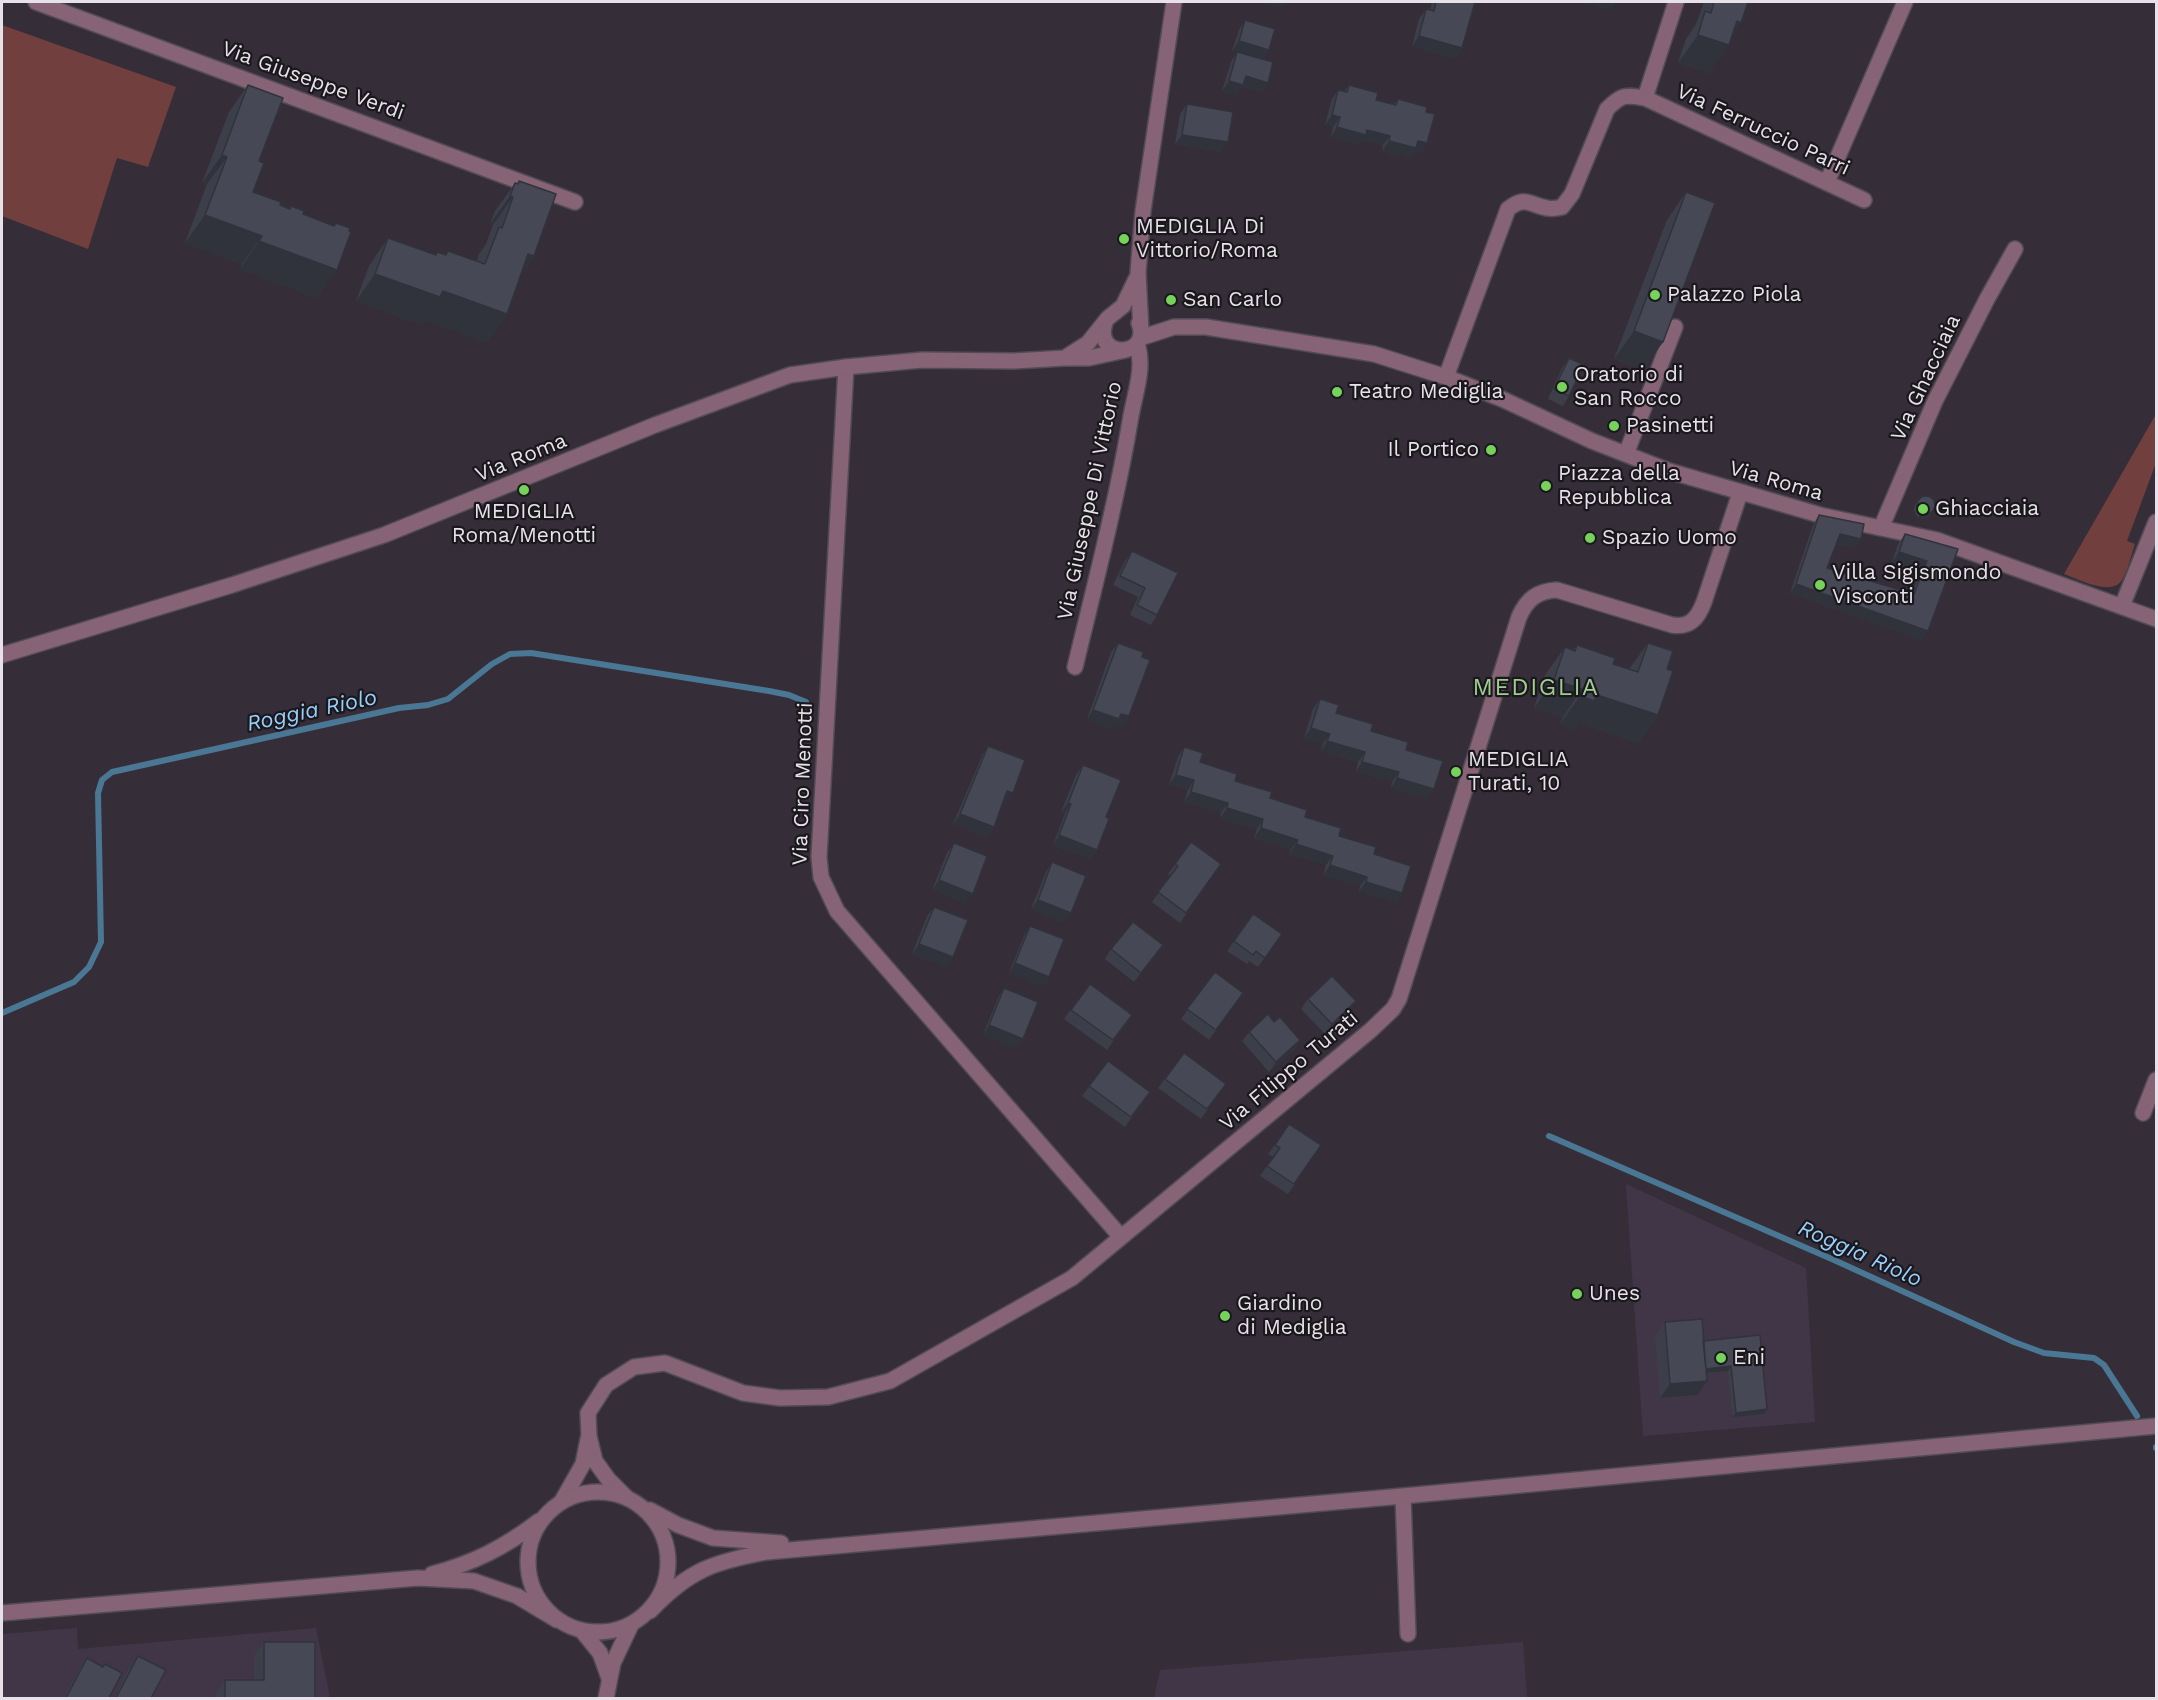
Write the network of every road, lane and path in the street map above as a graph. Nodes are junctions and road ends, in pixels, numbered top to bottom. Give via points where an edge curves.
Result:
1 (36, 2) edge
2 (1174, 2) edge
3 (1676, 2) edge
4 (1905, 2) edge
5 (1645, 98) junction
6 (1827, 182) junction
7 (1864, 200) dead end
8 (575, 202) dead end
9 (2015, 249) dead end
10 (1138, 273) junction
11 (1109, 319) junction
12 (1675, 327) edge
13 (1136, 340) junction
14 (1065, 358) junction
15 (846, 367) junction
16 (1446, 377) junction
17 (1626, 454) junction
18 (1740, 493) junction
19 (2157, 522) edge
20 (1881, 528) junction
21 (2122, 606) junction
22 (2157, 620) edge
23 (2, 655) edge
24 (1075, 667) dead end
25 (2157, 1080) edge
26 (2143, 1113) dead end
27 (1121, 1237) junction
28 (2157, 1426) edge
29 (589, 1436) junction
30 (1403, 1496) junction
31 (631, 1499) junction
32 (562, 1502) junction
33 (543, 1517) junction
34 (842, 1546) junction
35 (418, 1578) junction
36 (650, 1611) junction
37 (2, 1613) edge
38 (557, 1620) junction
39 (631, 1625) junction
40 (583, 1632) junction
41 (1408, 1634) dead end
42 (609, 1678) junction
43 (606, 1698) edge

1 - 8 street, Via Giuseppe Verdi
2 - 10 street, Via Giuseppe Di Vittorio via 1145,196
3 - 5 street, Via Ferruccio Parri
4 - 6 street
5 - 6 street, Via Ferruccio Parri
5 - 16 street, Via Ferruccio Parri via 1625,95 1607,109 1563,207 1547,208 1525,200 1508,209
6 - 7 street, Via Ferruccio Parri
9 - 20 street, Via Ghacciaia via 1935,401
10 - 11 street, Via Giuseppe Di Vittorio via 1127,300
10 - 13 street, Via Giuseppe Di Vittorio
11 - 13 street via 1123,312 1131,315 1137,320
11 - 13 street via 1103,333 1106,342 1116,350
11 - 14 street via 1088,343
12 - 17 street
13 - 14 street, Via Roma via 1096,358
13 - 16 street, Via Roma via 1180,326 1234,330 1374,354
13 - 24 street, Via Giuseppe Di Vittorio via 1140,371 1126,447
14 - 15 street, Via Roma via 922,360
15 - 23 street, Via Roma via 790,375 655,425 384,536
15 - 27 street, Via Ciro Menotti via 820,877 837,911
16 - 17 street, Via Roma
17 - 18 street, Via Roma
18 - 20 street, Via Roma
18 - 27 street, Via Filippo Turati via 1704,602 1688,625 1672,626 1557,590 1539,593 1528,600 1519,617 1396,1004 1278,1109
19 - 21 street
20 - 21 street, Via Roma via 1937,540
21 - 22 street, Via Roma
25 - 26 street
27 - 29 street, Via Filippo Turati via 1072,1278 890,1381 828,1397 780,1398 743,1393 665,1363 634,1367 606,1385 588,1413
28 - 30 street
29 - 31 street, Via Filippo Turati via 595,1461
29 - 32 street, Via Filippo Turati via 583,1464
30 - 34 street
30 - 41 street
31 - 32 street via 605,1492 583,1493
31 - 34 street via 678,1525 713,1538
31 - 36 street via 651,1515 663,1533 669,1553 662,1593
32 - 33 street
33 - 35 street via 490,1554
33 - 38 street via 527,1560 530,1583 541,1604
34 - 36 street via 728,1559 679,1583
35 - 37 street
35 - 38 street via 474,1581 517,1596
36 - 39 street
38 - 40 street
39 - 40 street via 600,1634
39 - 42 street
40 - 42 street via 600,1653
42 - 43 street

